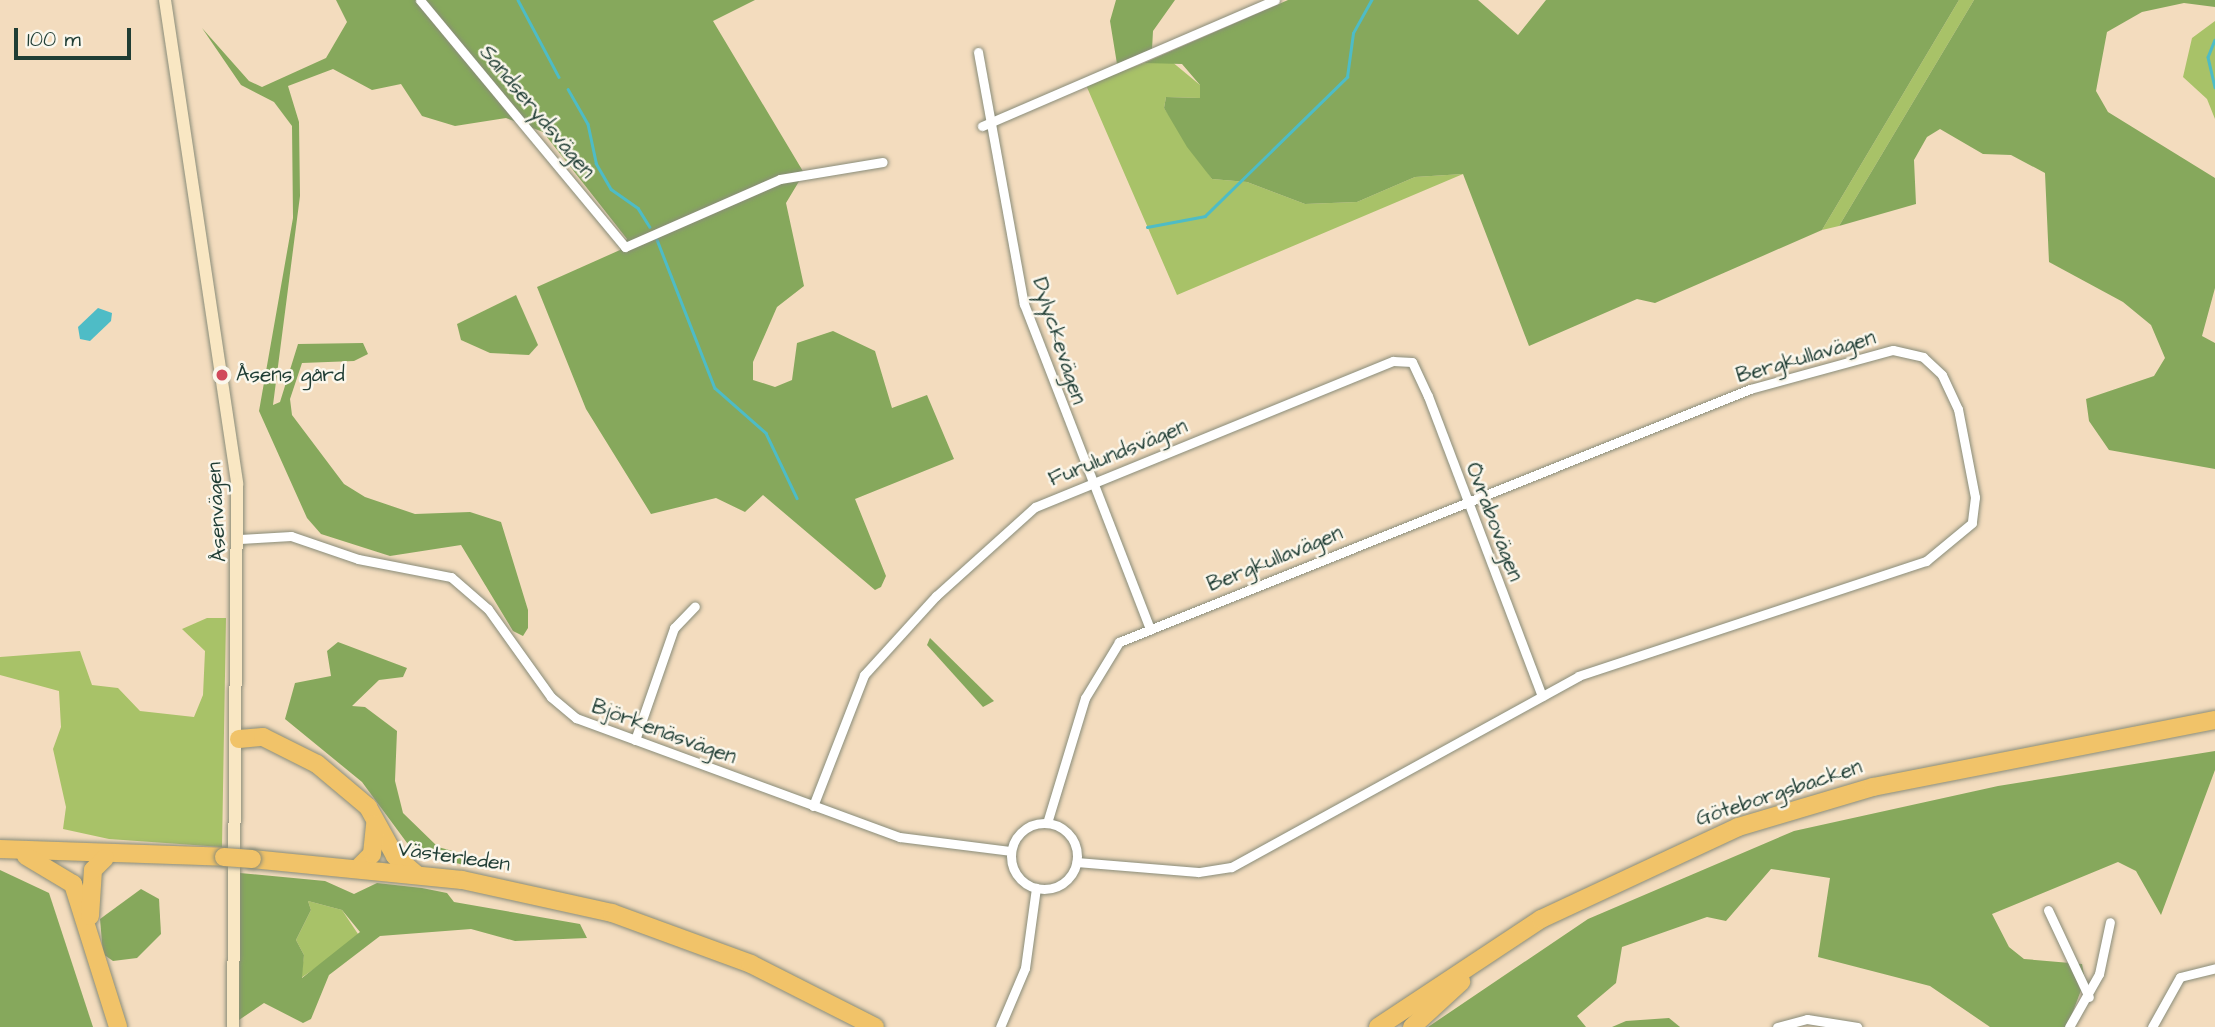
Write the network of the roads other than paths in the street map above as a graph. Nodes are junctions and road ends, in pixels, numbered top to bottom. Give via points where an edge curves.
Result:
1 (165, 0) edge
2 (420, 0) edge
3 (1275, 0) edge
4 (978, 52) dead end
5 (985, 125) junction
6 (883, 162) dead end
7 (1412, 362) joint
8 (1089, 481) junction
9 (1466, 501) junction
10 (240, 540) junction
11 (695, 606) dead end
12 (1150, 629) junction
13 (1542, 696) junction
14 (2215, 720) edge
15 (2215, 731) edge
16 (239, 738) junction
17 (635, 740) junction
18 (813, 806) junction
19 (375, 817) junction
20 (1047, 823) junction
21 (0, 849) edge
22 (1011, 851) junction
23 (0, 856) edge
24 (26, 856) junction
25 (105, 858) junction
26 (224, 860) junction
27 (252, 861) junction
28 (1076, 862) junction
29 (359, 867) junction
30 (416, 874) junction
31 (1036, 888) junction
32 (2048, 911) dead end
33 (2110, 922) dead end
34 (90, 934) junction
35 (2215, 968) edge
36 (1461, 982) junction
37 (2089, 997) junction
38 (1396, 1020) edge
39 (118, 1027) edge
40 (233, 1027) edge
41 (864, 1027) edge
42 (875, 1027) edge
43 (1000, 1027) edge
44 (1367, 1027) edge
45 (1377, 1027) edge
46 (1412, 1027) edge
47 (1777, 1027) edge
48 (1857, 1027) edge
49 (2069, 1027) edge
50 (2152, 1027) edge

1 - 10 street, Åsenvägen via 228,416
2 - 6 street, Sandserydsvägen via 625,247 780,179
3 - 5 street
4 - 5 street, Dylyckevägen
5 - 8 street, Dylyckevägen via 1024,304
7 - 8 street, Furulundsvägen via 1393,361
7 - 9 street, Övrabovägen
8 - 12 street, Dylyckevägen
8 - 18 street, Furulundsvägen via 1035,507 999,536 893,642 857,690
9 - 12 street, Bergkullavägen
9 - 13 street, Övrabovägen
9 - 13 street, Bergkullavägen via 1750,389 1893,350 1923,357 1942,376 1958,409 1971,461 1972,523 1926,561 1691,635
10 - 16 street, Åsenvägen
10 - 17 street, Björkenäsvägen via 291,536 358,559 450,577 488,609 564,710
11 - 17 street via 674,628
12 - 20 street, Bergkullavägen via 1119,642 1104,658 1085,698
13 - 28 street, Bergkullavägen via 1231,867 1198,872
14 - 38 highway, Göteborgsbacken via 1873,787 1738,827 1541,919
15 - 36 highway, Göteborgsbacken via 1872,799 1765,830 1616,891
16 - 19 highway via 252,735 317,764
16 - 40 street, Åsenvägen
17 - 18 street, Björkenäsvägen
18 - 22 street, Björkenäsvägen via 900,837
19 - 29 highway via 375,846
19 - 30 highway via 389,848
20 - 22 street via 1024,831
20 - 28 street via 1066,832
21 - 26 highway, Västerleden
22 - 31 street via 1016,874
23 - 24 highway, Västerleden
24 - 25 highway, Västerleden
24 - 34 highway via 73,884
25 - 26 highway, Västerleden
25 - 34 highway via 91,882
26 - 27 highway, Västerleden, bridge
27 - 29 highway, Västerleden
27 - 41 highway, Västerleden via 462,885 610,918 749,969
28 - 31 street via 1062,884
29 - 30 highway, Västerleden
30 - 42 highway, Västerleden via 518,889 646,923 751,964
31 - 43 street via 1025,968
32 - 37 street
33 - 37 street
34 - 39 highway
35 - 50 street via 2180,977
36 - 38 highway
36 - 46 highway
37 - 49 street
38 - 44 highway
38 - 45 highway
47 - 48 street via 1807,1019

